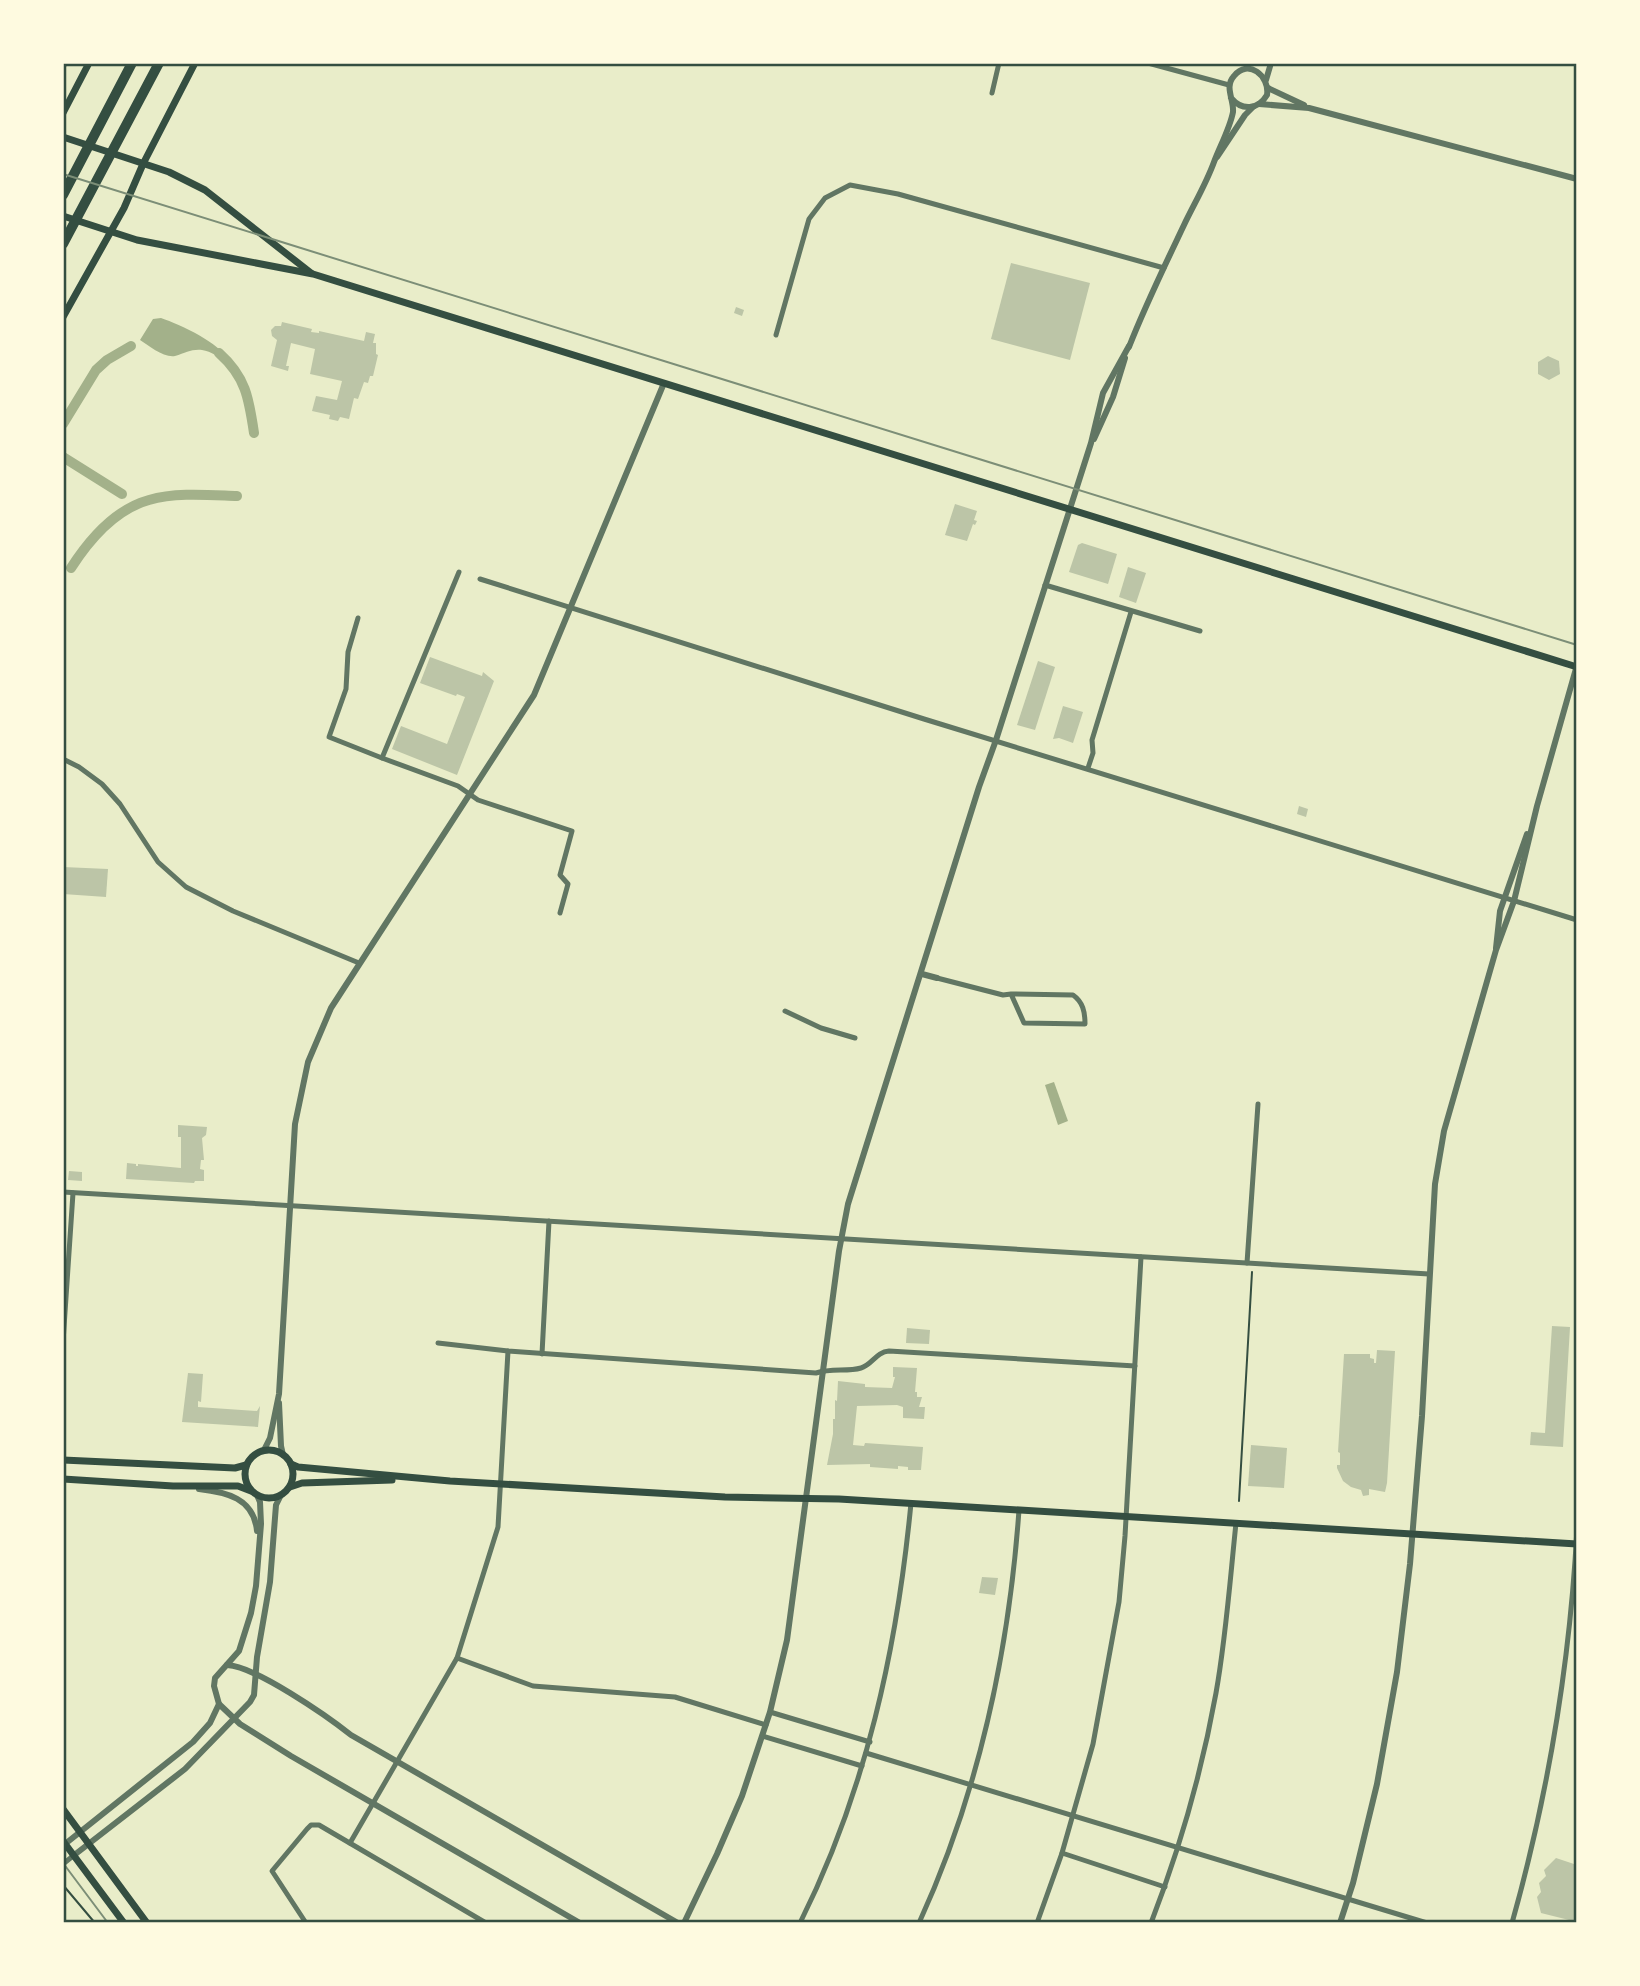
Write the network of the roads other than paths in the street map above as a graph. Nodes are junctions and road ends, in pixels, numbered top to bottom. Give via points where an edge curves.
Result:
1 (89, 63) edge
2 (132, 63) edge
3 (159, 63) edge
4 (195, 63) edge
5 (999, 63) edge
6 (1148, 63) edge
7 (1255, 63) edge
8 (1271, 63) edge
9 (1247, 69) junction
10 (1266, 80) junction
11 (1229, 85) junction
12 (1268, 88) junction
13 (992, 93) dead end
14 (1231, 98) junction
15 (1256, 106) junction
16 (1309, 108) junction
17 (63, 113) edge
18 (63, 137) edge
19 (1214, 162) junction
20 (144, 164) junction
21 (1577, 179) edge
22 (63, 195) edge
23 (63, 216) edge
24 (111, 232) junction
25 (63, 244) edge
26 (1164, 268) junction
27 (313, 274) junction
28 (63, 317) edge
29 (776, 335) dead end
30 (664, 383) junction
31 (1070, 508) junction
32 (459, 572) dead end
33 (480, 579) dead end
34 (1045, 585) junction
35 (571, 608) junction
36 (1131, 612) junction
37 (358, 618) dead end
38 (1200, 631) dead end
39 (1577, 666) edge
40 (996, 740) junction
41 (382, 758) junction
42 (63, 759) edge
43 (1088, 768) junction
44 (470, 794) junction
45 (1537, 806) junction
46 (1504, 898) junction
47 (1514, 901) junction
48 (560, 913) dead end
49 (1577, 920) edge
50 (1496, 950) junction
51 (359, 963) junction
52 (922, 974) junction
53 (937, 978) joint
54 (1011, 995) junction
55 (785, 1011) dead end
56 (855, 1038) dead end
57 (1258, 1104) dead end
58 (63, 1192) edge
59 (73, 1193) junction
60 (289, 1205) junction
61 (549, 1221) junction
62 (841, 1239) junction
63 (1141, 1257) junction
64 (1247, 1263) junction
65 (1429, 1274) junction
66 (65, 1278) edge
67 (63, 1342) edge
68 (438, 1343) dead end
69 (508, 1351) junction
70 (542, 1354) junction
71 (1135, 1366) junction
72 (823, 1371) junction
73 (279, 1394) junction
74 (264, 1450) junction
75 (283, 1455) junction
76 (63, 1460) edge
77 (291, 1464) junction
78 (246, 1465) junction
79 (63, 1479) edge
80 (418, 1479) junction
81 (500, 1484) junction
82 (173, 1486) junction
83 (289, 1487) junction
84 (254, 1493) junction
85 (281, 1495) junction
86 (808, 1498) junction
87 (911, 1503) junction
88 (1019, 1510) junction
89 (1126, 1516) junction
90 (1236, 1523) junction
91 (1577, 1529) edge
92 (1412, 1533) junction
93 (1577, 1544) edge
94 (259, 1554) junction
95 (457, 1658) junction
96 (227, 1665) junction
97 (255, 1674) junction
98 (219, 1704) junction
99 (770, 1712) junction
100 (234, 1719) junction
101 (766, 1725) junction
102 (762, 1736) junction
103 (870, 1742) junction
104 (866, 1754) junction
105 (397, 1761) junction
106 (863, 1766) junction
107 (970, 1786) junction
108 (373, 1804) junction
109 (63, 1809) edge
110 (1073, 1816) junction
111 (80, 1833) junction
112 (350, 1843) junction
113 (64, 1844) edge
114 (89, 1845) junction
115 (1179, 1847) junction
116 (1062, 1853) junction
117 (74, 1856) junction
118 (63, 1864) edge
119 (1165, 1887) junction
120 (1348, 1899) junction
121 (1513, 1920) edge
122 (124, 1923) edge
123 (147, 1923) edge
124 (306, 1923) edge
125 (486, 1923) edge
126 (580, 1923) edge
127 (678, 1923) edge
128 (684, 1923) edge
129 (800, 1923) edge
130 (919, 1923) edge
131 (1037, 1923) edge
132 (1151, 1923) edge
133 (1340, 1923) edge
134 (1427, 1923) edge

1 - 17 main road
2 - 22 highway
3 - 25 highway
4 - 20 main road
5 - 13 street
6 - 11 street
7 - 9 street
8 - 10 street
9 - 10 street
9 - 11 street via 1235,74
10 - 12 street
11 - 14 street
12 - 15 street
12 - 16 street
14 - 15 street via 1241,106
14 - 19 street via 1231,117
15 - 16 street
15 - 19 street
16 - 21 street
18 - 20 main road
19 - 26 street
20 - 24 main road
20 - 27 main road via 205,190
23 - 24 main road
24 - 27 main road
24 - 28 main road
26 - 29 street via 898,194 850,185 825,198 809,219
26 - 31 street via 1091,443
27 - 30 main road
30 - 31 main road
30 - 35 street
31 - 34 street
31 - 39 main road
32 - 41 street
33 - 35 street
34 - 36 street
34 - 40 street
35 - 40 street
35 - 44 street via 534,695
36 - 38 street
36 - 43 street via 1092,740
37 - 41 street via 348,652 346,689 329,737
39 - 45 street
40 - 43 street
40 - 52 street
41 - 44 street
42 - 51 street via 102,784 158,862 186,887
43 - 46 street
44 - 48 street via 572,831 560,875 568,884
44 - 51 street
45 - 46 street
45 - 47 street
46 - 47 street
46 - 50 street
47 - 49 street
47 - 50 street
50 - 65 street via 1444,1130
51 - 60 street via 331,1008 308,1062 295,1124
52 - 53 street
52 - 62 street
53 - 54 street
54 - 54 street via 1073,995 1085,1013 1084,1024 1024,1023
55 - 56 street
57 - 64 street
58 - 59 street
59 - 60 street
59 - 66 street
60 - 61 street
60 - 73 street
61 - 62 street
61 - 70 street
62 - 63 street
62 - 72 street
63 - 64 street
63 - 71 street
64 - 65 street
65 - 92 street
66 - 67 street
68 - 69 street
69 - 70 street
69 - 81 street
70 - 72 street
71 - 72 street via 889,1351 860,1368
71 - 89 street
72 - 86 street
73 - 74 street
73 - 75 street
74 - 75 main road
74 - 78 main road
75 - 77 main road
76 - 78 main road
77 - 80 main road
77 - 83 main road
78 - 84 main road via 245,1480
79 - 82 main road
80 - 81 main road
80 - 83 main road
81 - 86 main road
81 - 95 street via 498,1527
82 - 84 main road via 238,1486
82 - 94 street via 223,1492 239,1499 256,1521
83 - 85 main road
84 - 85 main road via 268,1499
84 - 94 street via 260,1502
85 - 97 street via 276,1504 270,1582
86 - 87 main road
86 - 99 street via 788,1640
87 - 88 main road
87 - 103 street via 896,1625
88 - 89 main road
88 - 107 street via 998,1671
89 - 90 main road
89 - 110 street via 1119,1602 1103,1698
90 - 92 main road
90 - 115 street via 1216,1692
91 - 93 street
92 - 93 main road
92 - 120 street via 1387,1733
93 - 121 street via 1550,1758
94 - 96 street via 251,1614 239,1651
95 - 101 street via 533,1686 675,1697
95 - 105 street
96 - 97 street
96 - 98 street via 214,1682
97 - 100 street via 254,1695
97 - 105 street
98 - 100 street
98 - 111 street via 196,1739
99 - 101 street
99 - 103 street
100 - 108 street
100 - 114 street via 190,1765
101 - 102 street
102 - 106 street
102 - 128 street via 718,1854
103 - 104 street
104 - 106 street
104 - 107 street
105 - 108 street
105 - 127 street
106 - 129 street via 841,1831
107 - 110 street
107 - 130 street
108 - 112 street
108 - 126 street
109 - 111 main road
110 - 115 street
110 - 116 street
111 - 113 street
111 - 114 main road
112 - 124 street via 311,1825 272,1871
112 - 125 street
113 - 117 main road
114 - 117 street
114 - 123 main road
115 - 119 street
115 - 120 street
116 - 119 street
116 - 131 street
117 - 118 street
117 - 122 main road
119 - 132 street
120 - 133 street
120 - 134 street

